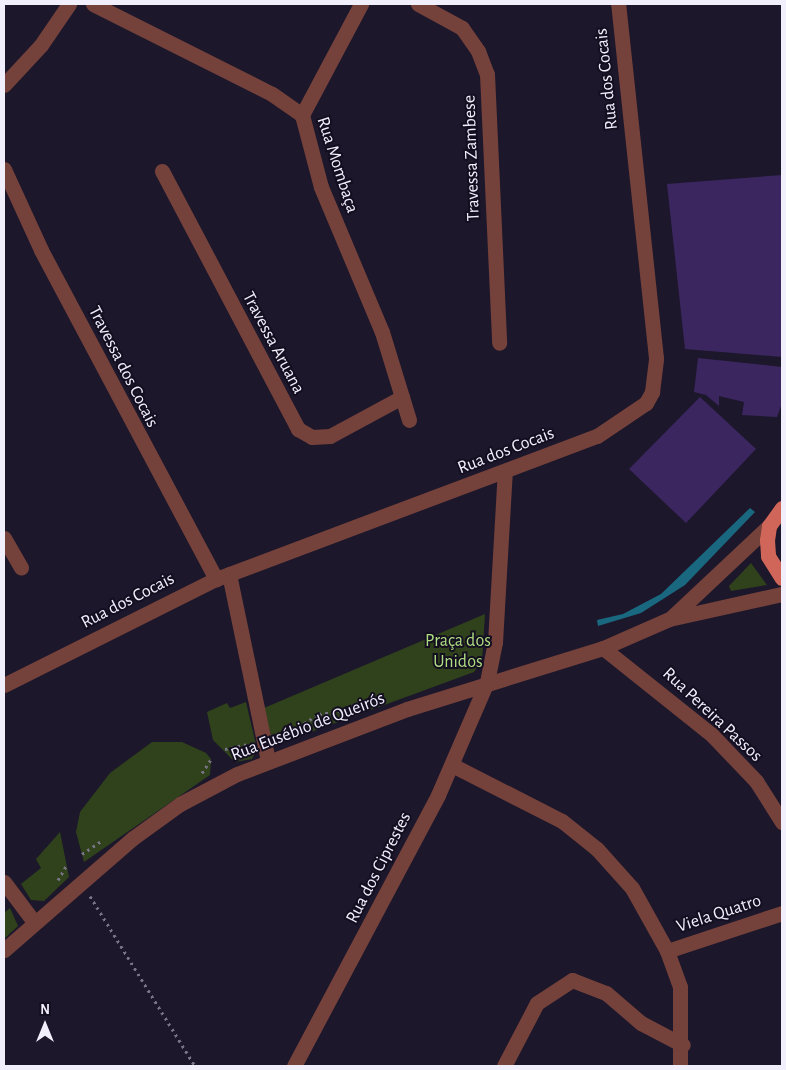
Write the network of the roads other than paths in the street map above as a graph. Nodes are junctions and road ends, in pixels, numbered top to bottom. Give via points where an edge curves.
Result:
1 (69, 4) edge
2 (93, 4) edge
3 (361, 4) edge
4 (418, 4) edge
5 (618, 4) edge
6 (4, 85) edge
7 (302, 115) junction
8 (4, 169) edge
9 (162, 171) dead end
10 (499, 343) dead end
11 (402, 398) junction
12 (409, 420) dead end
13 (505, 471) junction
14 (782, 508) edge
15 (769, 526) junction
16 (4, 538) edge
17 (21, 568) dead end
18 (222, 576) junction
19 (782, 578) edge
20 (782, 594) edge
21 (669, 619) junction
22 (603, 648) junction
23 (487, 682) junction
24 (4, 684) edge
25 (268, 760) junction
26 (452, 765) junction
27 (782, 822) edge
28 (4, 882) edge
29 (782, 913) edge
30 (34, 922) junction
31 (4, 950) edge
32 (668, 951) junction
33 (683, 1046) junction
34 (294, 1066) edge
35 (504, 1066) edge
36 (680, 1066) edge

1 - 6 street via 41,44
2 - 7 street, Rua Mombaça via 272,94
3 - 7 street
4 - 10 street, Travessa Zambese via 462,28 487,74
5 - 13 street, Rua dos Cocais via 655,339 652,392 646,403 612,429
7 - 11 street, Rua Mombaça via 321,186 382,332
8 - 18 street, Travessa dos Cocais via 41,250
9 - 11 street, Travessa Aruana via 298,429 312,437 330,436
11 - 12 street, Rua Mombaça
13 - 18 street, Rua dos Cocais
13 - 23 street, Rua dos Ciprestes via 495,642
14 - 15 main road
15 - 19 main road via 768,556
15 - 21 street, Rua Eusébio de Queirós
16 - 17 street
18 - 24 street, Rua dos Cocais
18 - 25 street, Travessa dos Cocais
20 - 21 street, Rua Eusébio de Queirós
21 - 22 street, Rua Eusébio de Queirós
22 - 23 street, Rua Eusébio de Queirós
22 - 27 street, Rua Pereira Passos via 712,735 756,781
23 - 25 street, Rua Eusébio de Queirós
23 - 26 street, Rua dos Ciprestes
25 - 30 street, Rua Eusébio de Queirós via 180,804 80,881
26 - 32 street via 542,809 597,849 632,888
26 - 34 street, Rua dos Ciprestes
28 - 30 street
29 - 32 street, Viela Quatro
30 - 31 street, Rua Eusébio de Queirós
32 - 33 street via 680,987
33 - 35 street via 641,1023 606,993 572,980 537,1003
33 - 36 street

